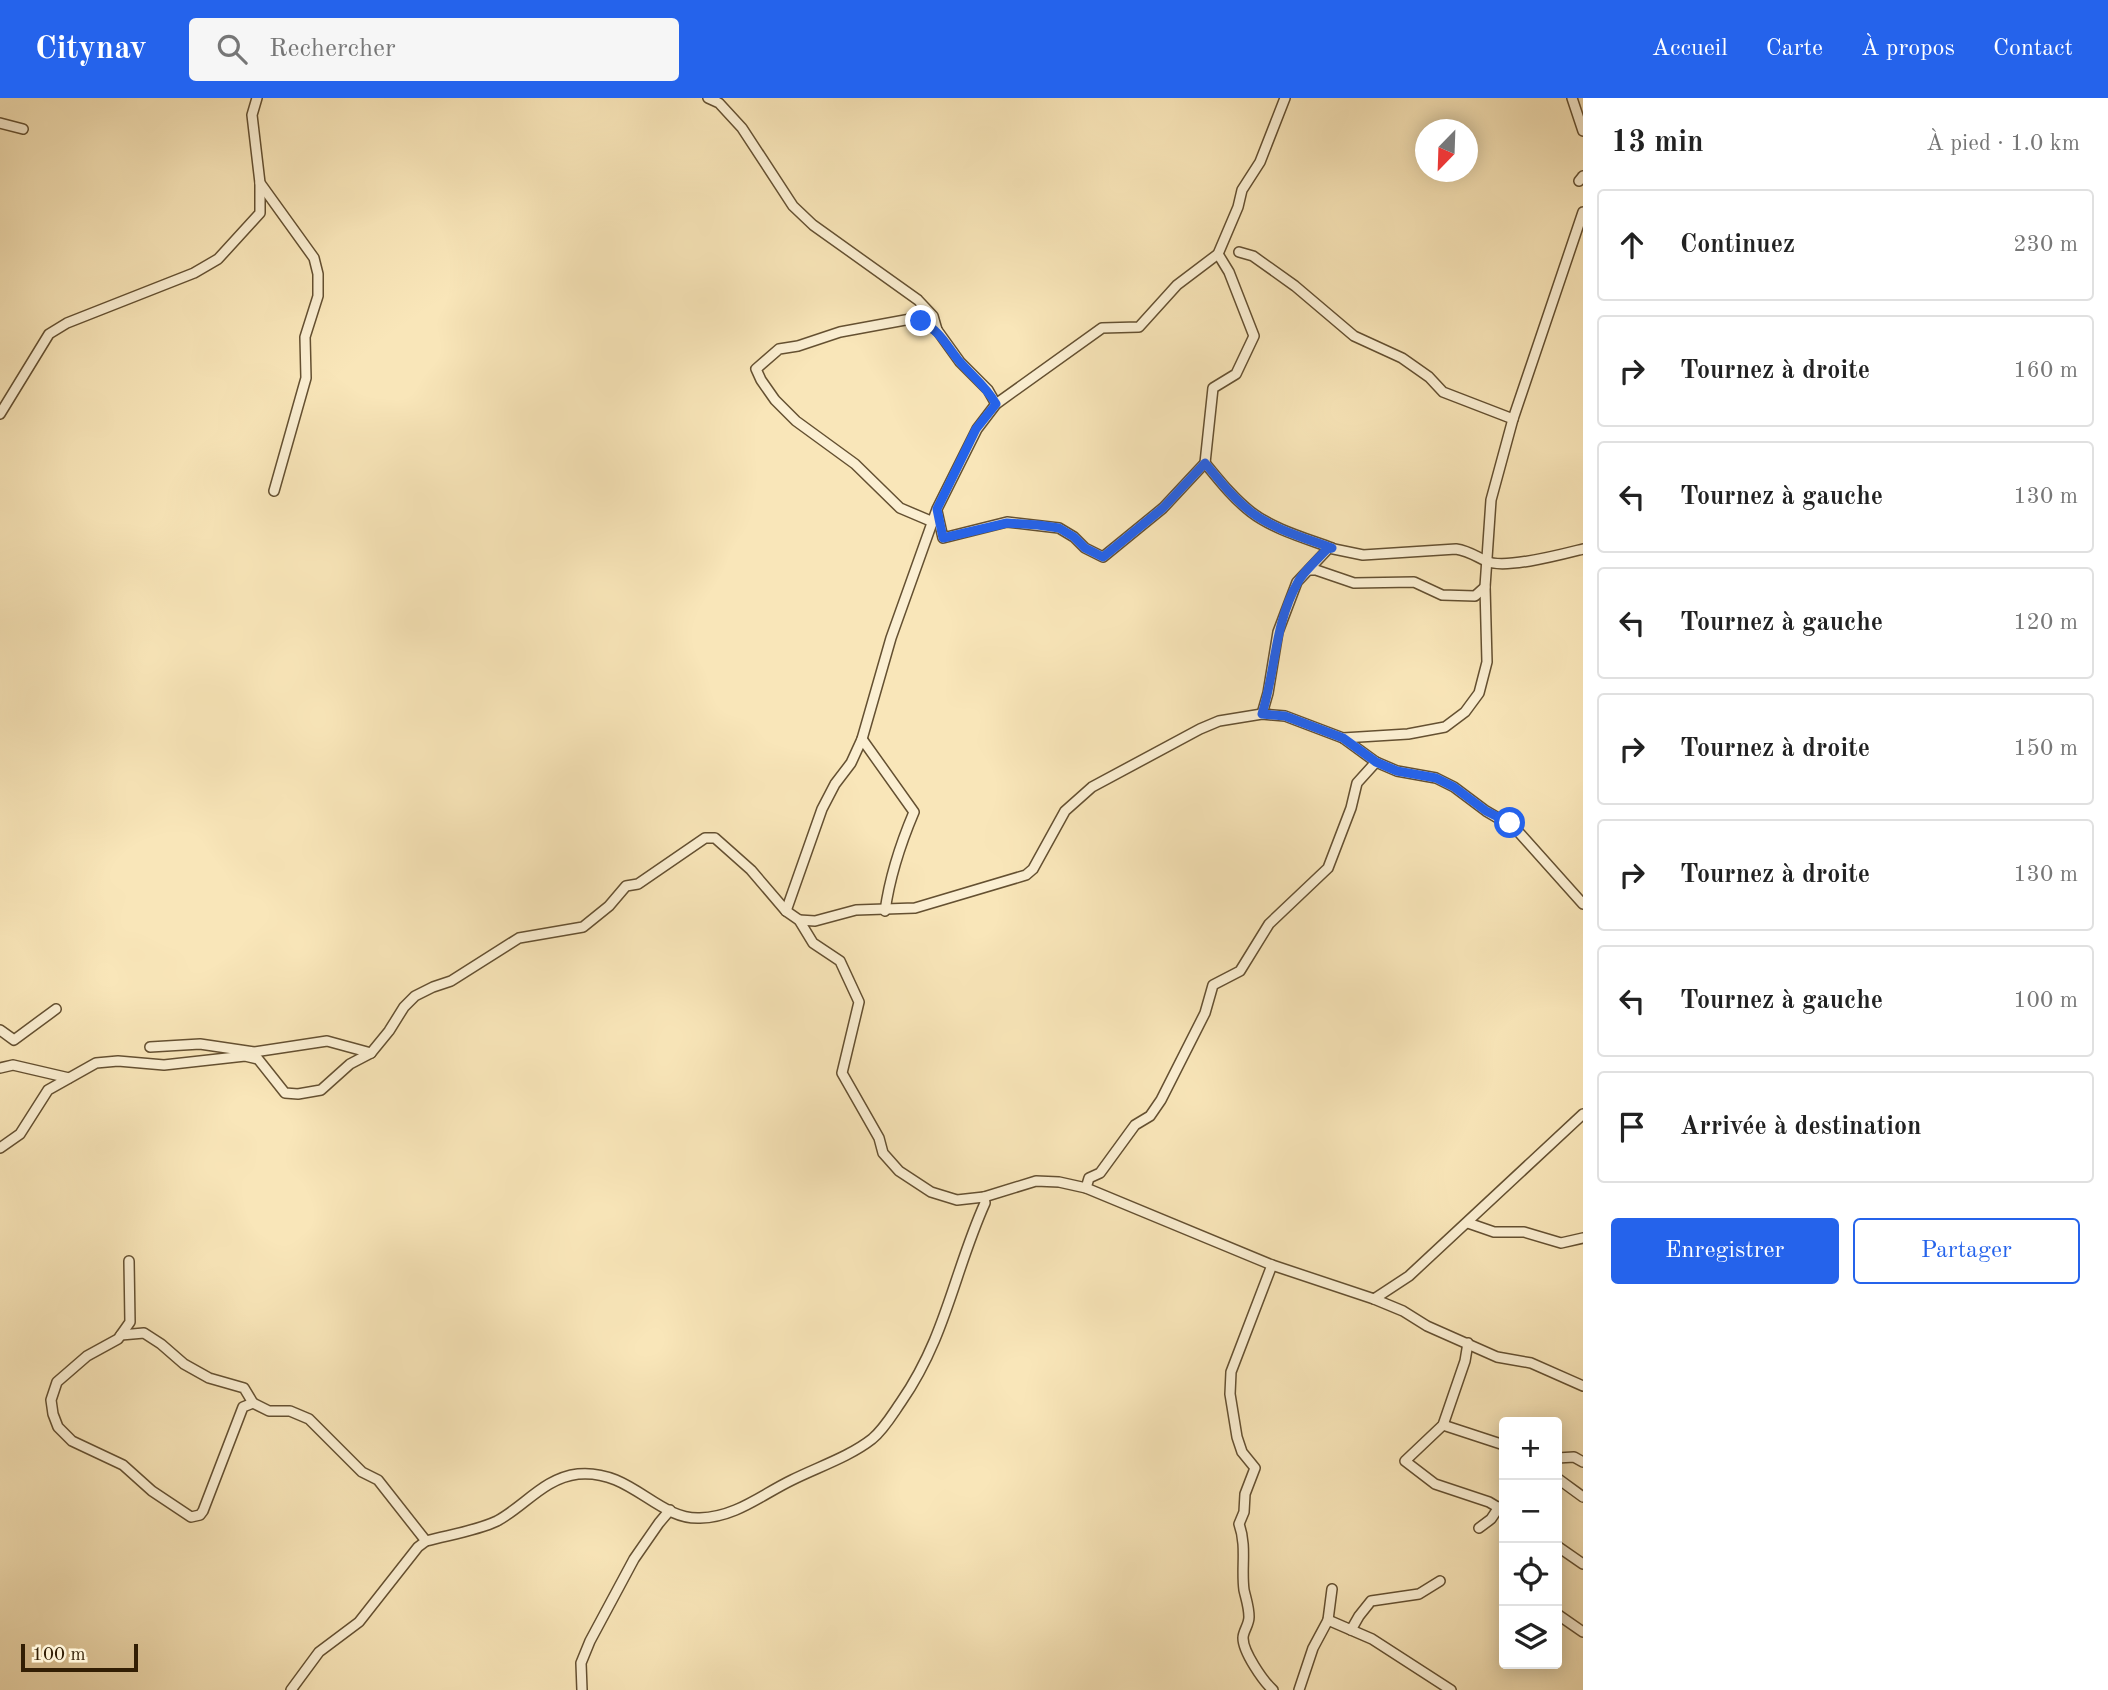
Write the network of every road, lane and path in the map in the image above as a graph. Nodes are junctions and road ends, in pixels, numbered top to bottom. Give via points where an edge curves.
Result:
1 (257, 98) edge
2 (708, 98) edge
3 (1285, 98) edge
4 (1572, 98) edge
5 (0, 122) edge
6 (23, 130) dead end
7 (1583, 131) edge
8 (260, 183) junction
9 (1583, 212) edge
10 (1239, 252) dead end
11 (1218, 254) junction
12 (937, 330) junction
13 (996, 404) junction
14 (0, 414) edge
15 (1513, 419) junction
16 (1205, 463) junction
17 (274, 491) dead end
18 (937, 509) junction
19 (933, 522) junction
20 (1332, 548) junction
21 (1583, 549) edge
22 (1487, 562) junction
23 (1309, 570) junction
24 (1485, 587) junction
25 (1262, 714) junction
26 (1343, 738) junction
27 (862, 739) junction
28 (1376, 762) junction
29 (1583, 904) edge
30 (786, 911) junction
31 (886, 911) junction
32 (799, 920) junction
33 (56, 1009) dead end
34 (0, 1030) edge
35 (150, 1047) dead end
36 (371, 1053) junction
37 (0, 1068) edge
38 (69, 1078) junction
39 (1583, 1114) edge
40 (0, 1148) edge
41 (1086, 1188) junction
42 (984, 1197) junction
43 (1468, 1223) junction
44 (1583, 1238) edge
45 (129, 1261) dead end
46 (1272, 1265) junction
47 (1374, 1299) junction
48 (121, 1335) junction
49 (1468, 1343) junction
50 (1583, 1386) edge
51 (253, 1403) junction
52 (1443, 1424) junction
53 (1499, 1443) edge
54 (1562, 1458) edge
55 (1583, 1462) edge
56 (1560, 1480) edge
57 (1583, 1497) edge
58 (1499, 1508) edge
59 (670, 1510) junction
60 (1499, 1512) edge
61 (1479, 1528) dead end
62 (426, 1541) junction
63 (1562, 1549) edge
64 (1583, 1564) edge
65 (1440, 1581) dead end
66 (1332, 1589) dead end
67 (1562, 1617) edge
68 (1328, 1620) junction
69 (1351, 1630) junction
70 (1583, 1632) edge
71 (290, 1690) edge
72 (582, 1690) edge
73 (1273, 1690) edge
74 (1299, 1690) edge
75 (1451, 1690) edge

1 - 8 street via 252,115
2 - 12 street via 743,128 803,216 918,300 933,316
3 - 11 street
4 - 7 street
5 - 6 street
8 - 14 street via 260,213 218,259 49,334
8 - 17 street via 314,258 318,274 318,296 305,337 306,378
9 - 15 street
10 - 15 street via 1254,256 1354,336 1411,364 1443,392
11 - 13 street via 1177,285 1139,327 1102,328
11 - 16 street via 1254,336 1236,374 1213,388
12 - 13 street
12 - 19 street via 910,318 840,332 779,349 756,369 775,400 796,421 855,464 900,508
13 - 18 street via 976,429
15 - 22 street via 1490,500
16 - 18 street via 1163,508 1103,557 1059,528 1038,525 1007,523 943,538
16 - 20 street via 1252,513
18 - 19 street
19 - 27 street via 891,638
20 - 22 street via 1363,555 1456,549
20 - 23 street
21 - 22 street via 1515,563
22 - 24 street
23 - 24 street via 1354,583 1415,582 1450,596 1475,596
23 - 25 street via 1297,582 1278,632
24 - 26 street via 1487,662 1479,693 1465,712 1445,727 1430,731
25 - 26 street via 1285,716
25 - 31 street via 1200,729 1092,786 1065,811 1026,875 928,904
26 - 28 street
27 - 30 street via 822,809
27 - 31 street via 914,812 890,880
28 - 29 street via 1446,782 1510,823
28 - 41 street via 1357,783 1328,868 1269,924 1240,971 1213,985 1205,1013 1161,1100 1150,1116 1135,1125 1100,1173 1089,1178
30 - 32 street
30 - 36 street via 751,870 715,838 705,838 638,884 625,886 583,927 519,938 451,981 415,996
31 - 32 street via 856,910 815,921
32 - 42 street via 813,943 840,961 859,1002 842,1073 883,1153 899,1171 931,1192 957,1200
33 - 34 street via 13,1040
35 - 36 street via 200,1044 254,1052 327,1041
36 - 38 street via 350,1064 321,1090 298,1094 285,1093 258,1059 245,1056 164,1065 118,1060 96,1063
37 - 38 street via 13,1065
38 - 40 street via 48,1090 20,1134
39 - 43 street
41 - 42 street via 1036,1181
41 - 46 street
42 - 59 street via 933,1348 875,1437 750,1505 720,1516 696,1518
43 - 44 street via 1562,1243
43 - 47 street via 1409,1276
45 - 48 street via 131,1318
46 - 47 street
46 - 73 street via 1230,1371 1230,1394 1242,1452 1255,1468 1239,1524 1249,1605 1243,1636 1245,1648
47 - 49 street
48 - 51 street via 144,1333 208,1378 244,1388
48 - 51 street via 57,1382 51,1400 58,1427 72,1441 124,1465 191,1517 203,1511 240,1413
49 - 50 street
49 - 52 street
51 - 62 street via 309,1419 362,1472 378,1480
52 - 53 street
52 - 58 street via 1405,1461 1435,1484
54 - 55 street
56 - 57 street
59 - 62 street via 616,1478 580,1474 552,1482 499,1520
59 - 72 street via 634,1559 590,1641 581,1663
60 - 61 street
62 - 71 street via 408,1557 359,1622 319,1652
63 - 64 street
65 - 69 street via 1419,1594 1371,1601
66 - 68 street
67 - 70 street
68 - 69 street
68 - 74 street
69 - 75 street

